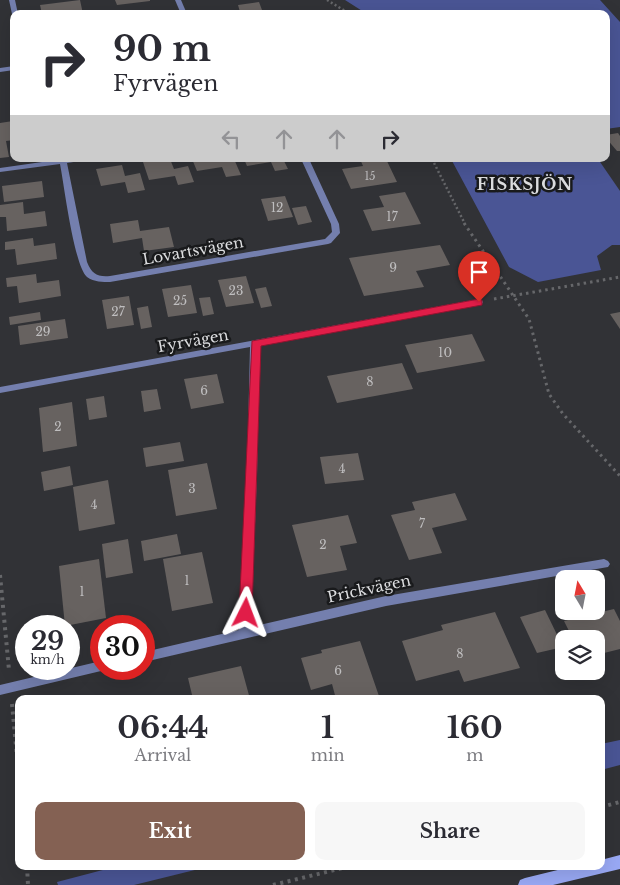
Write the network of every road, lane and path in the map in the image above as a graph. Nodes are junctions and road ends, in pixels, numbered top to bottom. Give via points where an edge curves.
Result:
1 (327, 0) edge
2 (343, 10) edge
3 (56, 162) edge
4 (63, 162) edge
5 (306, 162) edge
6 (433, 162) edge
7 (0, 170) edge
8 (620, 278) edge
9 (515, 296) junction
10 (479, 302) joint
11 (256, 344) junction
12 (0, 390) edge
13 (620, 476) edge
14 (604, 564) dead end
15 (244, 633) junction
16 (155, 654) edge
17 (90, 669) edge
18 (0, 690) edge
19 (620, 802) edge
20 (605, 806) edge
21 (620, 862) edge
22 (605, 866) edge
23 (27, 870) edge
24 (334, 870) edge
25 (587, 870) edge
26 (28, 885) edge
27 (272, 885) edge
28 (525, 885) edge

1 - 2 path
3 - 7 street
4 - 5 street, Lovartsvägen via 83,262 86,273 95,280 328,241 336,233 335,224
6 - 9 path via 463,222
8 - 9 path
9 - 10 path
9 - 13 path via 529,319 549,394 563,414
10 - 11 street, Fyrvägen
11 - 12 street, Fyrvägen
11 - 15 street
14 - 15 street, Prickvägen via 386,601
15 - 16 street, Prickvägen
17 - 18 street
19 - 20 path
21 - 22 street
23 - 26 path
24 - 27 path
25 - 28 street

